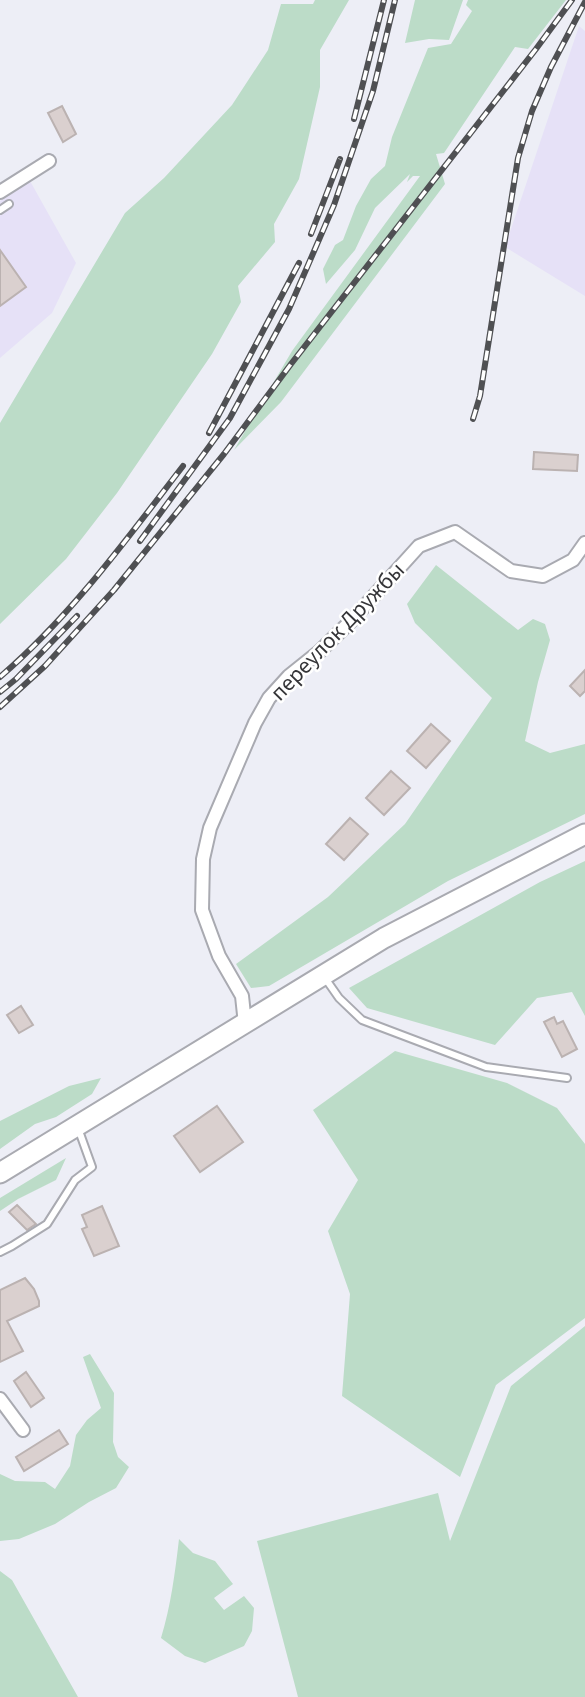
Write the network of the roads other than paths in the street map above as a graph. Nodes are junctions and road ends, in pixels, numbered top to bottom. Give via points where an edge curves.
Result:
1 (49, 160) dead end
2 (0, 192) edge
3 (9, 204) dead end
4 (0, 210) edge
5 (585, 543) edge
6 (585, 834) edge
7 (323, 976) junction
8 (245, 1024) junction
9 (567, 1078) dead end
10 (77, 1126) junction
11 (0, 1173) edge
12 (0, 1252) edge
13 (0, 1399) edge
14 (23, 1430) dead end

1 - 2 street
3 - 4 lane
5 - 8 street, переулок Дружбы via 573,560 543,576 511,571 455,532 419,546 353,619 269,698 210,828 203,859 202,910 219,956 242,996
6 - 7 main road
7 - 8 main road
7 - 9 lane via 362,1020 486,1067
8 - 10 main road
10 - 11 main road
10 - 12 lane via 92,1167 75,1180 47,1224
13 - 14 street

